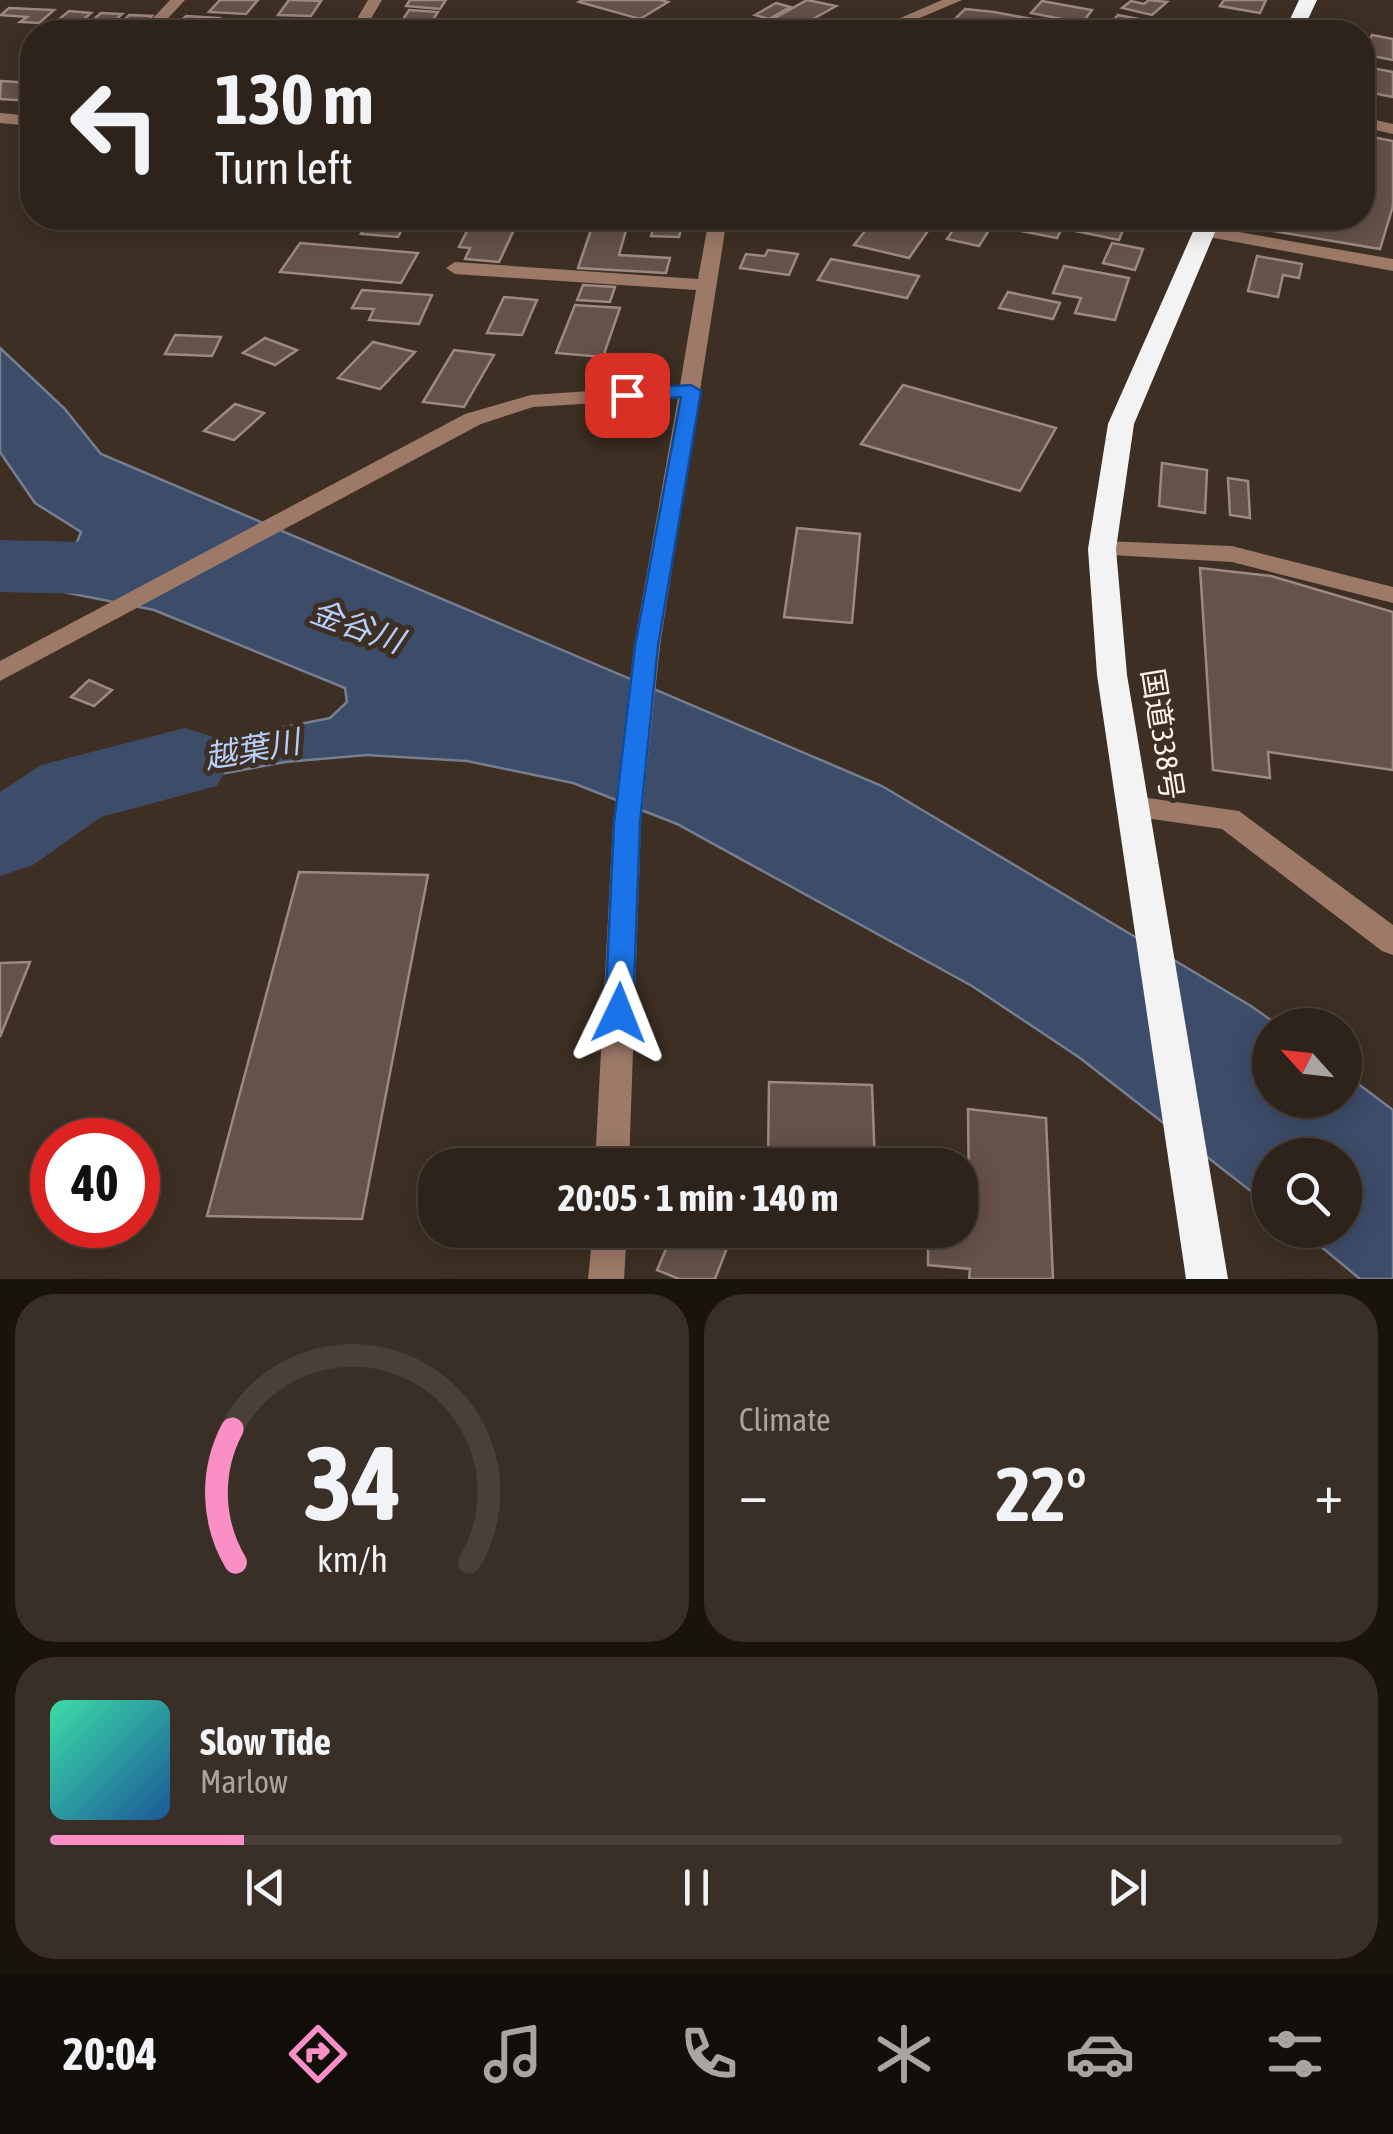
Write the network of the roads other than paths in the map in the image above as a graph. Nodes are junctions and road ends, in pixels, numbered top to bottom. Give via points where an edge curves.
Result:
1 (178, 0) edge
2 (954, 0) edge
3 (159, 20) edge
4 (905, 20) edge
5 (716, 230) edge
6 (1204, 230) edge
7 (1234, 230) edge
8 (1393, 265) edge
9 (455, 268) dead end
10 (707, 285) junction
11 (691, 391) junction
12 (1102, 549) junction
13 (1393, 595) edge
14 (0, 672) edge
15 (1134, 806) junction
16 (1393, 942) edge
17 (613, 1148) edge
18 (609, 1248) edge
19 (606, 1279) edge
20 (1208, 1279) edge

1 - 3 street
2 - 4 street
5 - 10 street
6 - 12 highway, 国道338号 via 1121,424
7 - 8 street
9 - 10 street
10 - 11 street
11 - 14 street via 531,401 473,420
11 - 17 street via 647,646 627,823
12 - 13 street via 1232,554
12 - 15 highway, 国道338号 via 1112,675
15 - 16 street via 1229,818
15 - 20 highway, 国道338号
18 - 19 street

